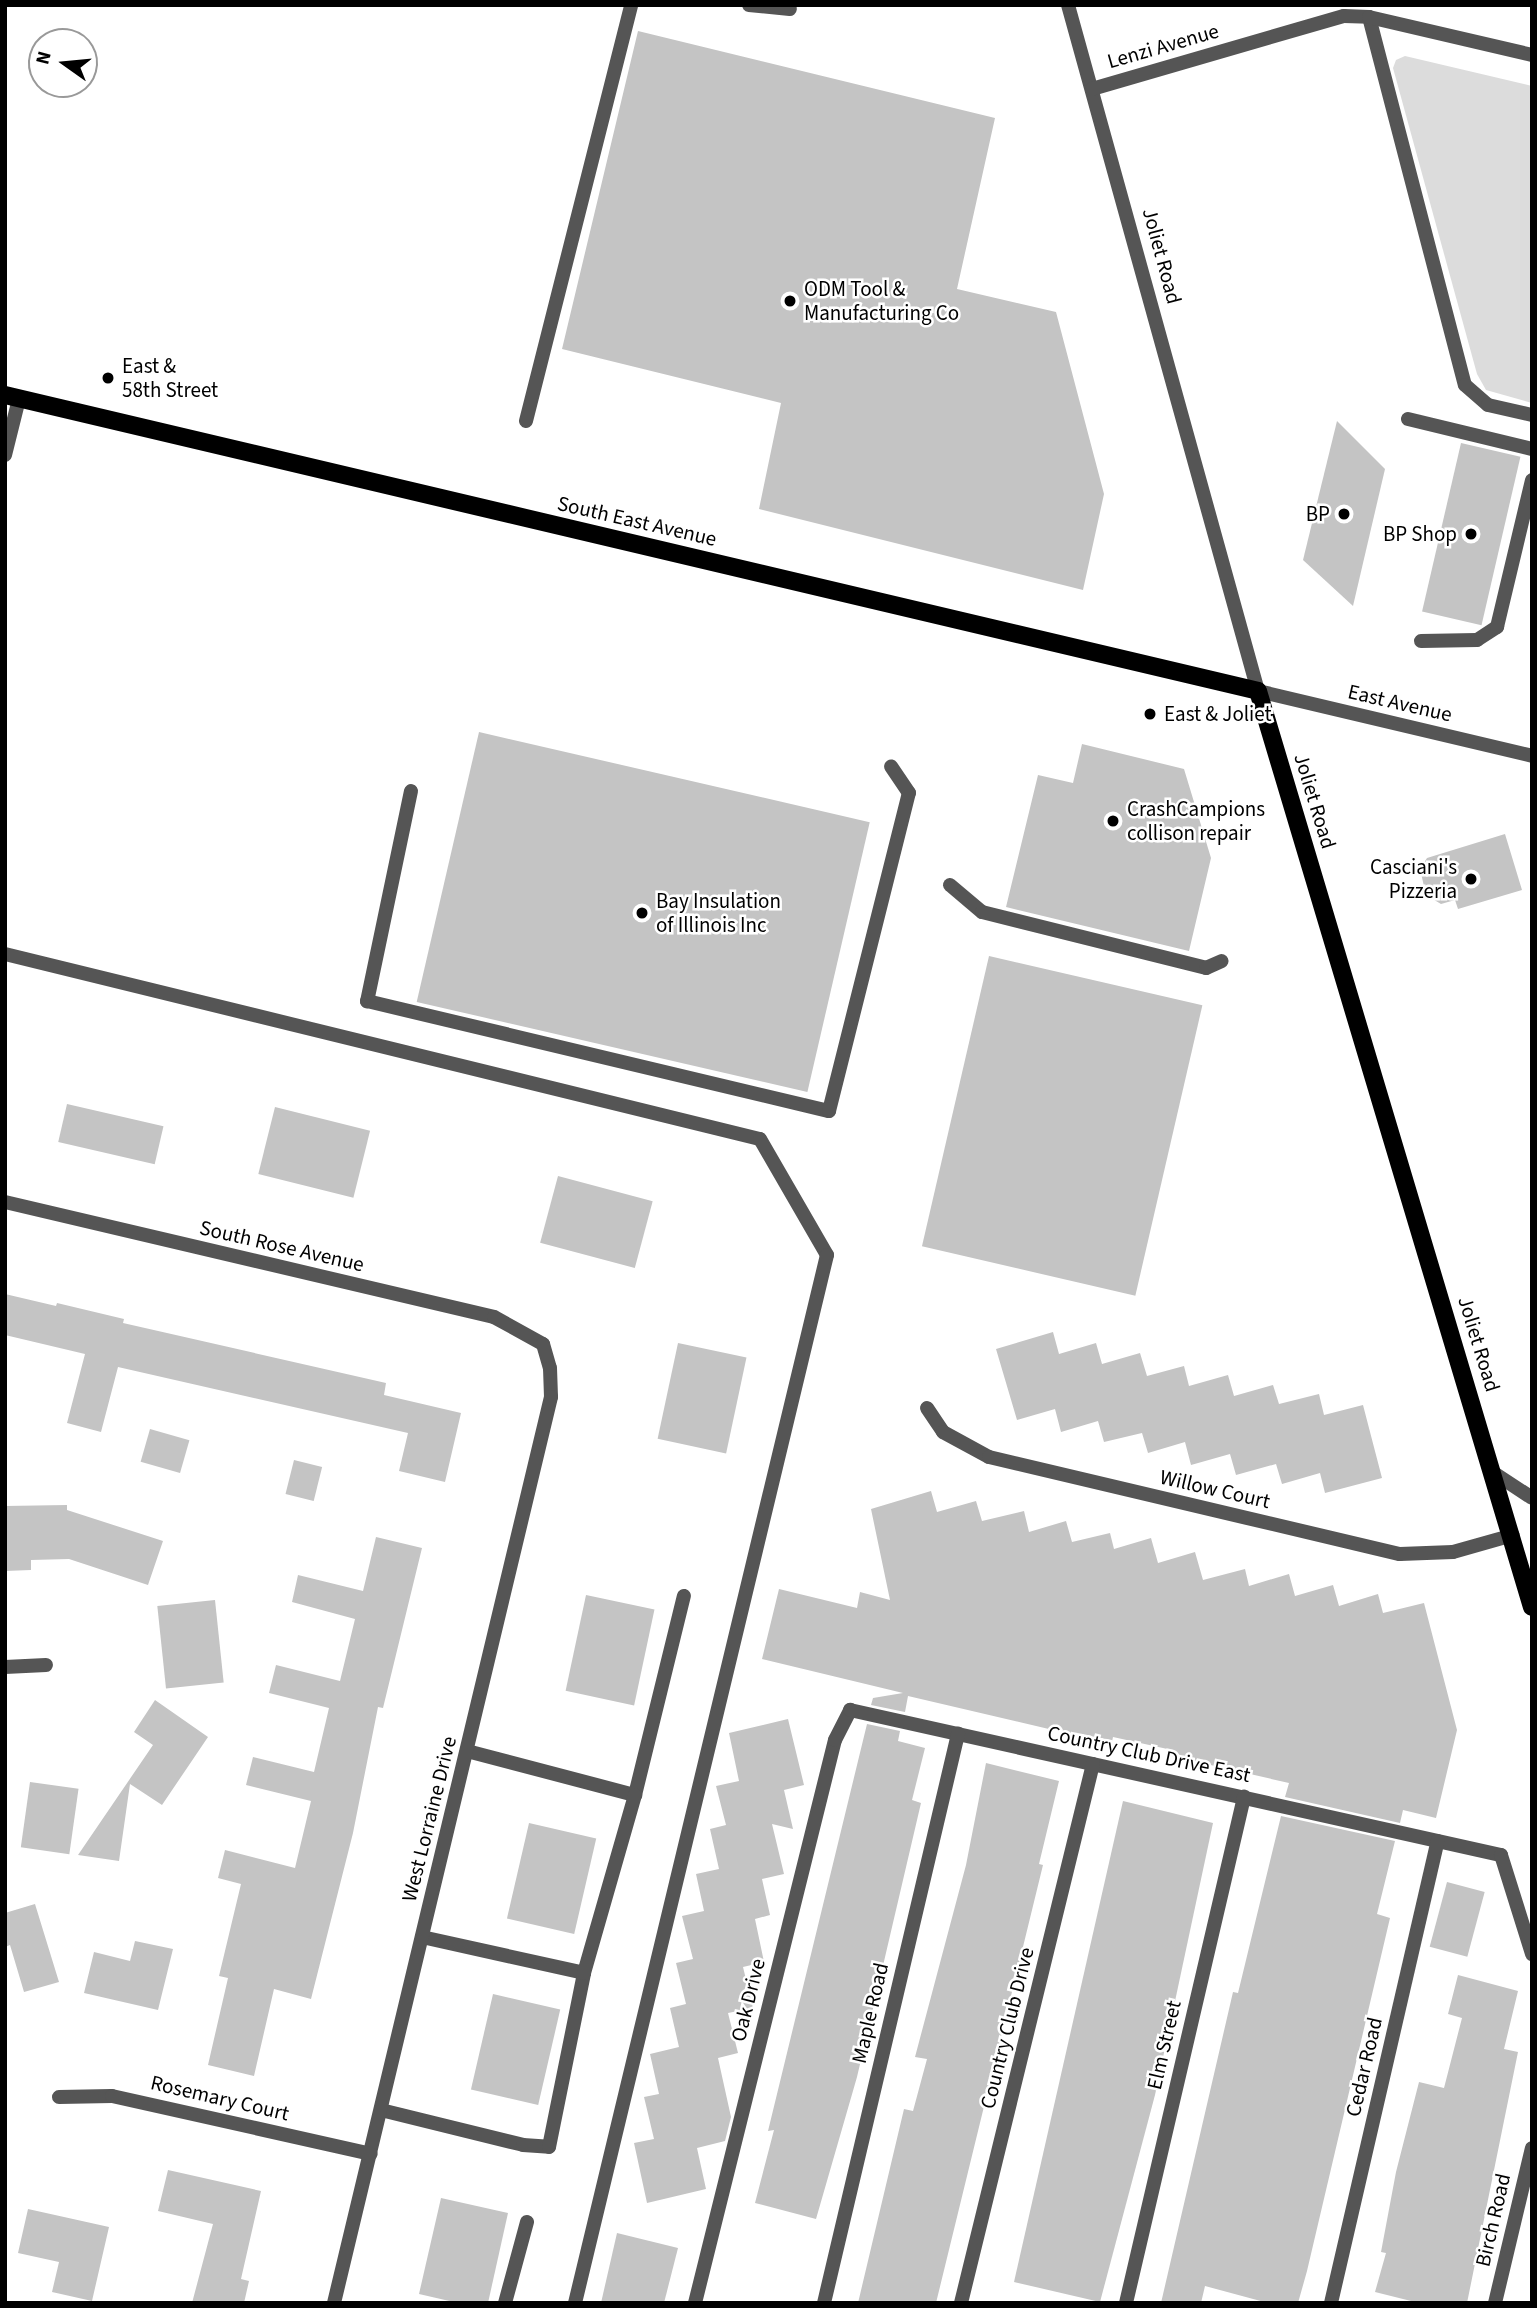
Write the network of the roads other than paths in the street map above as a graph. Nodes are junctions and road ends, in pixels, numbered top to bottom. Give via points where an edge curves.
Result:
1 (631, 5) edge
2 (749, 5) edge
3 (1068, 5) edge
4 (790, 9) dead end
5 (1369, 17) junction
6 (1532, 55) edge
7 (1092, 89) junction
8 (12, 397) edge
9 (1532, 415) edge
10 (1408, 419) dead end
11 (526, 421) dead end
12 (1532, 449) edge
13 (5, 455) edge
14 (1532, 480) edge
15 (1421, 641) dead end
16 (1258, 691) junction
17 (1532, 756) edge
18 (891, 766) dead end
19 (411, 792) dead end
20 (950, 885) dead end
21 (5, 954) edge
22 (1222, 961) dead end
23 (5, 1202) edge
24 (543, 1344) joint
25 (926, 1408) dead end
26 (1494, 1473) junction
27 (1532, 1498) edge
28 (1513, 1535) junction
29 (684, 1596) dead end
30 (1532, 1607) edge
31 (46, 1665) dead end
32 (5, 1667) edge
33 (850, 1710) joint
34 (958, 1734) junction
35 (467, 1751) junction
36 (1093, 1764) junction
37 (635, 1795) junction
38 (1244, 1797) junction
39 (1438, 1841) junction
40 (422, 1937) junction
41 (1532, 1954) edge
42 (584, 1973) junction
43 (59, 2096) dead end
44 (381, 2110) junction
45 (1532, 2148) edge
46 (371, 2154) junction
47 (527, 2222) dead end
48 (334, 2303) edge
49 (505, 2303) edge
50 (575, 2303) edge
51 (695, 2303) edge
52 (824, 2303) edge
53 (961, 2303) edge
54 (1126, 2303) edge
55 (1331, 2303) edge
56 (1495, 2303) edge

1 - 11 street
2 - 4 street
3 - 7 street, Joliet Road
5 - 6 street, Lenzi Avenue
5 - 7 street, Lenzi Avenue via 1344,16
5 - 9 street via 1465,385 1489,405
7 - 16 street, Joliet Road
8 - 13 street
8 - 16 main road, South East Avenue
10 - 12 street
14 - 15 street via 1497,627 1477,640
16 - 17 street, East Avenue
16 - 26 main road, Joliet Road
18 - 19 street via 909,793 829,1111 367,1001
20 - 22 street via 982,912 1206,968
21 - 50 street via 760,1139 827,1255
23 - 24 street, South Rose Avenue via 494,1317
24 - 35 street, West Lorraine Drive via 551,1397
25 - 28 street, Willow Court via 943,1432 989,1457 1400,1554 1453,1552
26 - 27 street
26 - 28 main road, Joliet Road
28 - 30 main road, Joliet Road
29 - 37 street
31 - 32 street
33 - 34 street, Country Club Drive East
33 - 51 street, Oak Drive via 835,1740
34 - 36 street, Country Club Drive East
34 - 52 street, Maple Road
35 - 37 street
35 - 40 street, West Lorraine Drive
36 - 38 street, Country Club Drive East
36 - 53 street, Country Club Drive
37 - 42 street
38 - 39 street, Country Club Drive East
38 - 54 street, Elm Street
39 - 41 street via 1501,1855
39 - 55 street, Cedar Road
40 - 42 street
40 - 44 street, West Lorraine Drive
42 - 44 street via 550,2147 523,2145
43 - 46 street, Rosemary Court via 112,2096
44 - 46 street, West Lorraine Drive
45 - 56 street, Birch Road
46 - 48 street, West Lorraine Drive
47 - 49 street

